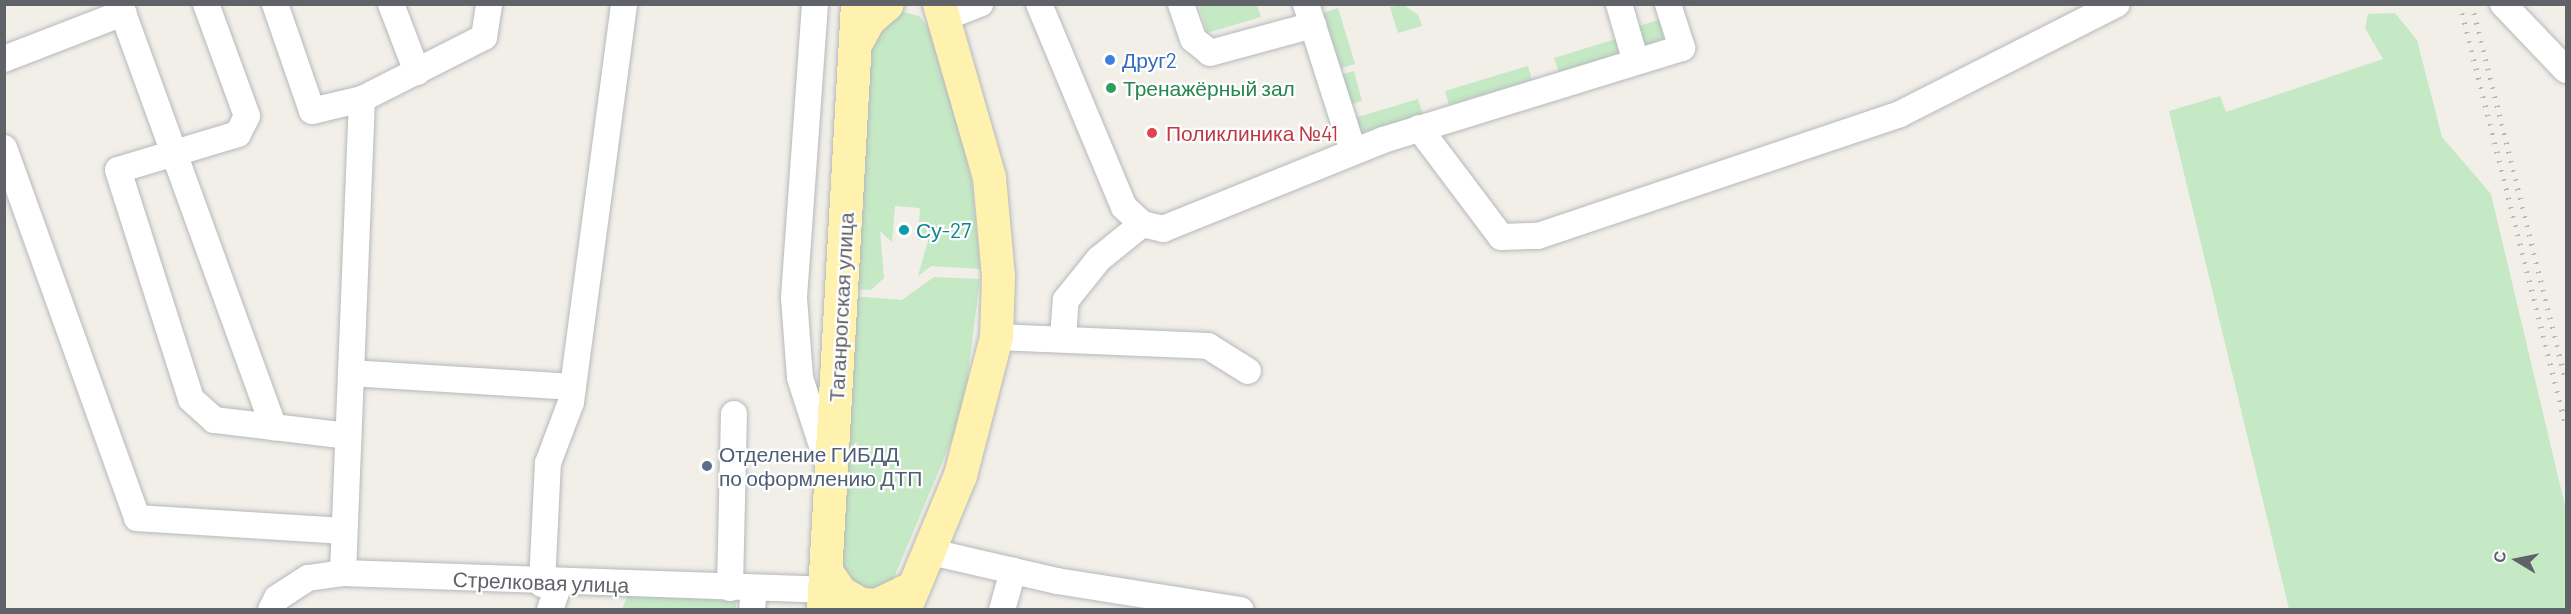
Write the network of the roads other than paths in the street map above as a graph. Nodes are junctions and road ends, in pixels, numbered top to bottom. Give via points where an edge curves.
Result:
1 (206, 4) edge
2 (275, 4) edge
3 (391, 4) edge
4 (489, 4) edge
5 (624, 4) edge
6 (815, 4) edge
7 (857, 4) edge
8 (887, 4) edge
9 (980, 4) edge
10 (1039, 4) edge
11 (1181, 4) edge
12 (1619, 4) edge
13 (1668, 4) edge
14 (2117, 4) edge
15 (2503, 4) edge
16 (937, 14) edge
17 (1310, 15) edge
18 (855, 45) junction
19 (4, 59) edge
20 (1636, 62) junction
21 (2566, 70) edge
22 (417, 72) junction
23 (362, 99) junction
24 (1419, 128) junction
25 (4, 147) edge
26 (1353, 150) junction
27 (174, 153) junction
28 (1142, 224) junction
29 (996, 337) junction
30 (1063, 339) junction
31 (1248, 371) dead end
32 (351, 373) junction
33 (573, 387) junction
34 (734, 414) dead end
35 (274, 427) junction
36 (348, 436) junction
37 (831, 475) junction
38 (344, 531) junction
39 (927, 551) junction
40 (1013, 571) junction
41 (343, 573) junction
42 (550, 584) junction
43 (825, 590) edge
44 (745, 595) edge
45 (909, 598) edge
46 (271, 609) edge
47 (550, 609) edge
48 (1002, 609) edge
49 (1241, 609) edge

1 - 27 street via 247,116 238,134
2 - 23 street via 312,111
3 - 22 street
4 - 22 street via 484,37
5 - 33 street
6 - 37 street via 794,298 800,378
7 - 18 main road, Таганрогская улица
8 - 18 main road via 869,19
9 - 16 street
10 - 28 street via 1124,207
11 - 17 street via 1193,39 1210,53
12 - 20 street
13 - 20 street via 1682,48
14 - 24 street via 1900,114 1538,236 1501,237
15 - 21 street
16 - 29 main road via 989,177 998,276
17 - 26 street
18 - 37 main road, Таганрогская улица
19 - 27 street via 123,13
20 - 24 street
22 - 23 street
23 - 32 street
24 - 26 street
25 - 38 street via 137,518
26 - 28 street via 1163,229
27 - 35 street
27 - 35 street via 118,170 191,399 214,420
28 - 30 street via 1099,259 1066,300
29 - 30 street
29 - 39 main road via 960,475
30 - 31 street via 1208,346
32 - 33 street
32 - 36 street
33 - 42 street via 548,463
34 - 44 street
35 - 36 street
36 - 38 street
37 - 43 main road, Таганрогская улица
38 - 41 street
39 - 40 street
39 - 45 main road
40 - 48 street
40 - 49 street
41 - 42 street, Стрелковая улица
41 - 46 street, Стрелковая улица via 308,578 277,598
42 - 44 street, Стрелковая улица
42 - 47 street
43 - 44 street, Стрелковая улица
43 - 45 main road via 840,592 861,603

